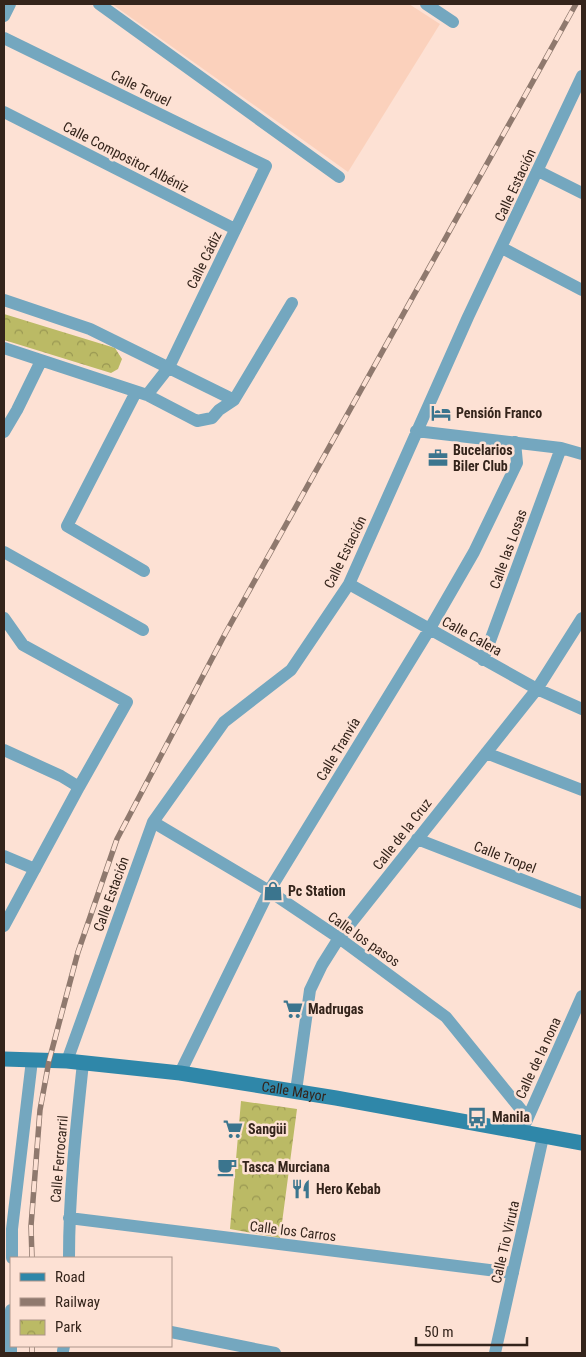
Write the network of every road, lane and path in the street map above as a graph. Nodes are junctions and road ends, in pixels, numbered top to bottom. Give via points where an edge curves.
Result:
1 (10, 4) edge
2 (100, 4) edge
3 (426, 4) edge
4 (4, 16) edge
5 (453, 22) dead end
6 (4, 38) edge
7 (582, 76) edge
8 (578, 97) edge
9 (4, 112) edge
10 (266, 166) joint
11 (538, 171) junction
12 (339, 177) dead end
13 (582, 192) edge
14 (236, 229) junction
15 (502, 248) junction
16 (582, 290) edge
17 (4, 300) edge
18 (292, 303) dead end
19 (4, 348) edge
20 (41, 361) junction
21 (169, 367) junction
22 (141, 393) junction
23 (234, 400) junction
24 (416, 431) junction
25 (4, 432) edge
26 (515, 442) junction
27 (561, 448) junction
28 (582, 454) edge
29 (4, 552) edge
30 (144, 571) dead end
31 (349, 584) junction
32 (4, 618) edge
33 (582, 618) edge
34 (143, 630) dead end
35 (429, 630) junction
36 (483, 660) junction
37 (537, 689) junction
38 (582, 710) edge
39 (4, 750) edge
40 (486, 753) junction
41 (79, 787) junction
42 (582, 790) edge
43 (153, 822) junction
44 (417, 839) junction
45 (4, 856) edge
46 (35, 869) junction
47 (269, 892) junction
48 (582, 903) edge
49 (4, 926) edge
50 (339, 938) junction
51 (582, 996) edge
52 (4, 1058) edge
53 (32, 1060) junction
54 (75, 1062) junction
55 (180, 1073) junction
56 (296, 1092) junction
57 (527, 1117) junction
58 (523, 1132) junction
59 (543, 1137) junction
60 (582, 1143) edge
61 (69, 1218) junction
62 (12, 1257) edge
63 (69, 1257) edge
64 (513, 1273) junction
65 (10, 1331) edge
66 (172, 1332) edge
67 (252, 1351) edge
68 (9, 1352) edge
69 (275, 1353) edge
70 (495, 1353) edge

1 - 4 street
2 - 12 street
3 - 5 street
6 - 10 street, Calle Teruel
7 - 8 street, Calle Estación
8 - 11 street, Calle Estación
9 - 14 street, Calle Compositor Albéniz
10 - 14 street, Calle Cádiz
11 - 13 street
11 - 15 street, Calle Estación
14 - 21 street, Calle Cádiz
15 - 16 street
15 - 24 street, Calle Estación
17 - 21 street via 90,329
18 - 23 street
19 - 20 street
20 - 22 street
20 - 25 street
21 - 22 street, Calle Cádiz
21 - 23 street
22 - 23 street via 197,422 212,418
22 - 30 street, Calle Cádiz via 67,526
24 - 26 street
24 - 31 street, Calle Estación
26 - 27 street
26 - 35 street, Calle Tranvía via 517,463 474,552
27 - 28 street
27 - 36 street, Calle las Losas
29 - 34 street
31 - 35 street, Calle Calera
31 - 43 street, Calle Estación via 290,670 224,722
32 - 41 street via 23,645 127,702
33 - 37 street, Calle de la Cruz
35 - 36 street, Calle Calera
35 - 47 street, Calle Tranvía
36 - 37 street, Calle Calera
37 - 38 street, Calle Calera
37 - 40 street, Calle de la Cruz
39 - 41 street
40 - 42 street
40 - 44 street, Calle de la Cruz
41 - 46 street
43 - 47 street, Calle los pasos
43 - 54 street, Calle Estación
44 - 48 street, Calle Tropel
44 - 50 street, Calle de la Cruz
45 - 46 street
46 - 49 street
47 - 50 street, Calle los pasos
47 - 55 street, Calle Tranvía
50 - 56 street, Calle de la Cruz via 310,990
50 - 57 street, Calle los pasos via 446,1017
51 - 57 street, Calle de la nona
52 - 53 main road, Calle Mayor
53 - 54 main road, Calle Mayor
53 - 62 street via 12,1229
54 - 55 main road, Calle Mayor
54 - 61 street, Calle Ferrocarril
55 - 56 main road, Calle Mayor
56 - 58 main road, Calle Mayor
57 - 58 street, Calle de la nona
58 - 59 main road, Calle Mayor
59 - 60 main road, Calle Mayor
59 - 64 street, Calle Tio Viruta
61 - 63 street, Calle Ferrocarril
61 - 64 street, Calle los Carros
64 - 70 street, Calle Tio Viruta
65 - 68 street
66 - 67 street
67 - 69 street

